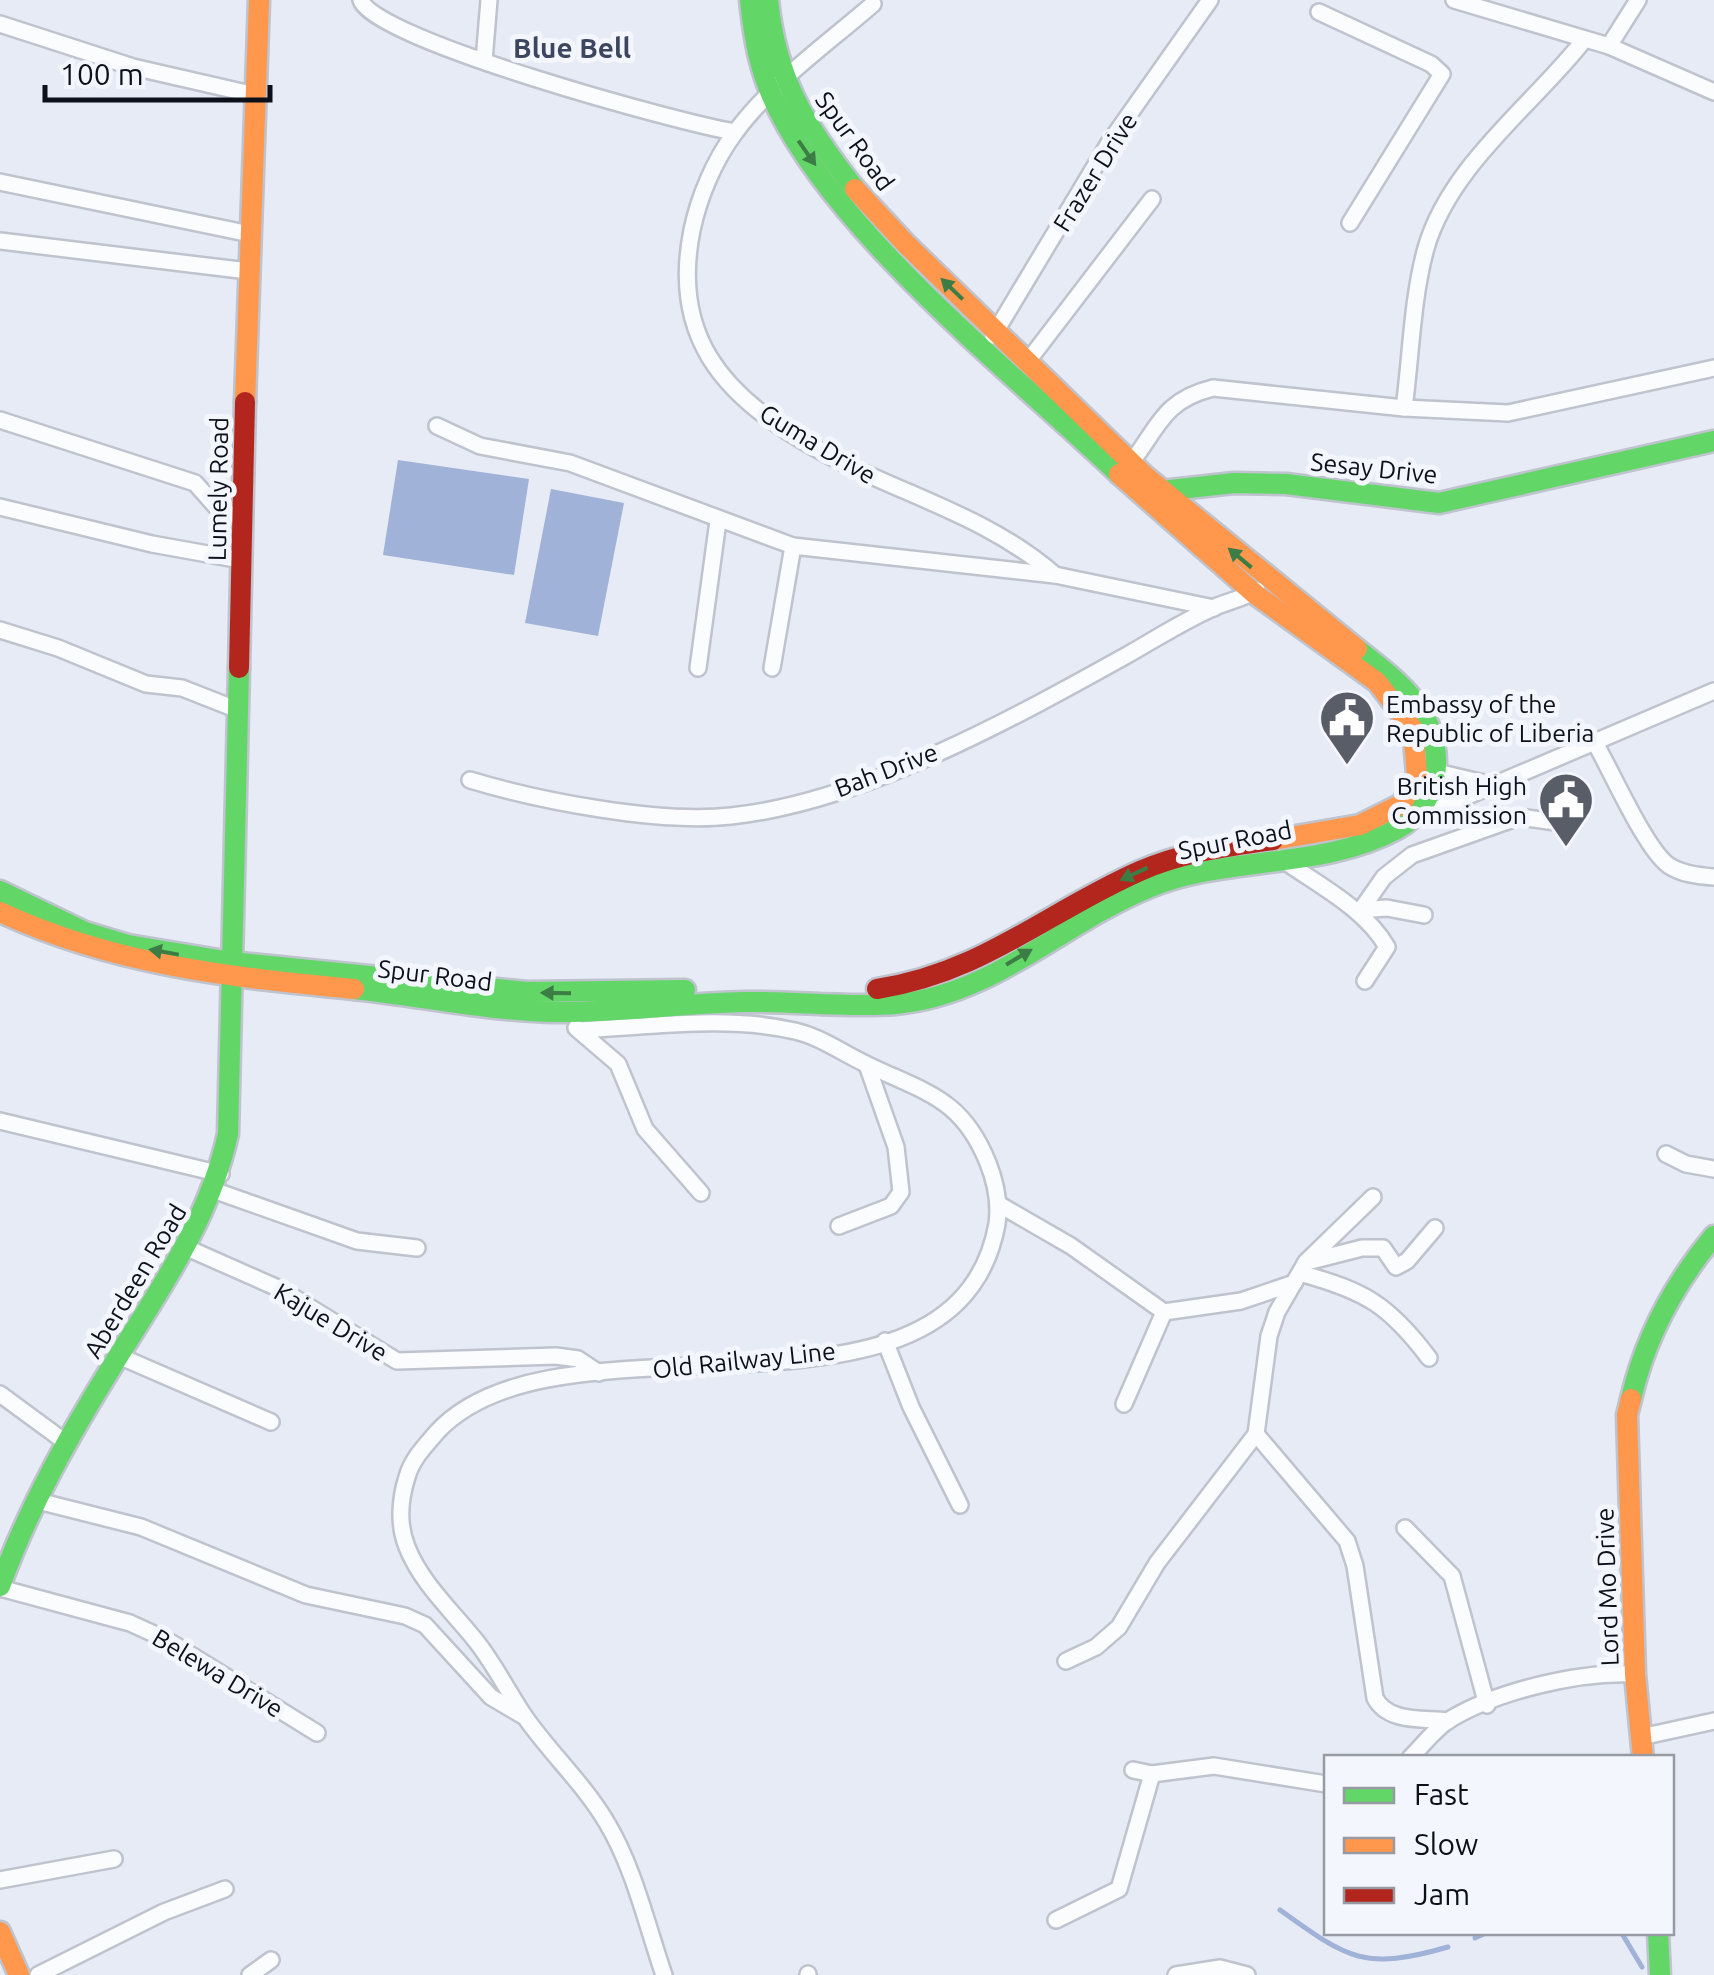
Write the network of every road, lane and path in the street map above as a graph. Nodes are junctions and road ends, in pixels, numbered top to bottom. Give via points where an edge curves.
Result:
1 (260, 0) edge
2 (361, 0) edge
3 (490, 0) edge
4 (750, 0) edge
5 (768, 0) edge
6 (1210, 0) edge
7 (1454, 0) edge
8 (1638, 0) edge
9 (872, 4) dead end
10 (1318, 12) dead end
11 (0, 24) edge
12 (1584, 40) junction
13 (1609, 46) junction
14 (484, 61) junction
15 (777, 90) junction
16 (1714, 92) edge
17 (255, 95) junction
18 (736, 132) junction
19 (0, 182) edge
20 (1152, 199) dead end
21 (1350, 224) dead end
22 (250, 234) junction
23 (0, 241) edge
24 (248, 271) junction
25 (990, 339) junction
26 (1028, 361) junction
27 (1714, 368) edge
28 (1043, 390) junction
29 (1404, 408) junction
30 (0, 420) edge
31 (437, 426) dead end
32 (1714, 441) edge
33 (1126, 469) junction
34 (1153, 496) junction
35 (0, 507) edge
36 (242, 518) junction
37 (718, 521) junction
38 (793, 546) junction
39 (241, 560) junction
40 (1055, 575) junction
41 (1261, 587) junction
42 (1214, 608) junction
43 (1317, 629) junction
44 (0, 630) edge
45 (698, 668) dead end
46 (772, 668) dead end
47 (1714, 692) edge
48 (238, 710) junction
49 (1594, 742) junction
50 (1437, 772) junction
51 (470, 780) dead end
52 (1488, 784) junction
53 (1412, 820) junction
54 (1563, 823) dead end
55 (1278, 856) junction
56 (1714, 877) edge
57 (0, 891) edge
58 (1359, 910) junction
59 (0, 912) edge
60 (1424, 915) dead end
61 (231, 971) junction
62 (972, 973) junction
63 (1366, 981) dead end
64 (555, 1012) junction
65 (579, 1030) junction
66 (867, 1065) junction
67 (0, 1122) edge
68 (1666, 1154) dead end
69 (1714, 1168) edge
70 (218, 1182) junction
71 (701, 1192) dead end
72 (1373, 1197) dead end
73 (1000, 1205) junction
74 (838, 1226) dead end
75 (1436, 1228) dead end
76 (1714, 1236) edge
77 (185, 1247) junction
78 (417, 1248) dead end
79 (1301, 1273) junction
80 (1164, 1312) junction
81 (886, 1342) junction
82 (119, 1356) junction
83 (1429, 1358) dead end
84 (598, 1374) junction
85 (0, 1394) edge
86 (1124, 1404) dead end
87 (271, 1422) dead end
88 (1256, 1434) junction
89 (68, 1444) junction
90 (38, 1501) junction
91 (960, 1505) dead end
92 (1405, 1528) dead end
93 (0, 1587) edge
94 (1066, 1661) dead end
95 (1635, 1674) junction
96 (1487, 1705) junction
97 (526, 1717) junction
98 (1448, 1721) junction
99 (1714, 1721) edge
100 (316, 1733) dead end
101 (1642, 1747) edge
102 (1413, 1755) edge
103 (1133, 1770) dead end
104 (1152, 1774) junction
105 (1324, 1784) edge
106 (114, 1860) dead end
107 (0, 1880) edge
108 (225, 1889) dead end
109 (1056, 1920) dead end
110 (0, 1932) edge
111 (1658, 1935) edge
112 (271, 1960) dead end
113 (19, 1975) edge
114 (38, 1975) edge
115 (250, 1975) edge
116 (664, 1975) edge
117 (1176, 1975) edge
118 (1248, 1975) edge
119 (1660, 1975) edge

1 - 17 main road, Lumely Road
2 - 14 street via 373,18
3 - 14 street
4 - 15 main road, Spur Road via 755,58
5 - 15 main road, Spur Road
6 - 25 street, Frazer Drive via 1109,143
7 - 12 street
8 - 13 street
9 - 15 street, Guma Drive
10 - 21 street via 1442,74
11 - 17 street via 133,67
12 - 13 street
12 - 29 street via 1498,136 1443,211 1426,247
13 - 16 street
14 - 18 street via 674,120
15 - 18 street, Guma Drive
15 - 25 main road, Spur Road via 823,176
17 - 22 main road, Lumely Road
18 - 40 street, Guma Drive via 696,212 685,266 690,318 707,358 749,402 808,444 980,522
19 - 22 street
20 - 26 street
22 - 24 main road, Lumely Road
23 - 24 street
24 - 36 main road, Lumely Road
25 - 26 main road, Spur Road
25 - 28 main road, Spur Road
26 - 28 main road, Spur Road
27 - 29 street via 1523,412
28 - 33 main road, Spur Road
29 - 33 street via 1213,388 1186,395 1168,409
30 - 36 street via 195,483 219,510
31 - 37 street via 480,446 570,463
32 - 34 main road, Sesay Drive via 1439,503 1286,484 1234,483
33 - 34 main road, Spur Road
34 - 41 main road, Spur Road
35 - 39 street
36 - 39 main road, Lumely Road
37 - 38 street
37 - 45 street
38 - 40 street
38 - 46 street
39 - 48 main road, Lumely Road
40 - 42 street
41 - 42 street, Bah Drive
41 - 43 main road, Spur Road
42 - 51 street, Bah Drive via 986,731 767,812 701,818 586,806
43 - 50 main road, Spur Road via 1420,704 1437,745
43 -> 62 main road, Spur Road via 1390,698 1416,735 1417,777 1400,806 1360,825 1224,845 1138,870
44 - 48 street
47 - 49 street
48 - 61 main road, Lumely Road
49 - 52 street
49 - 56 street via 1650,846 1668,865
50 - 52 street
50 - 53 main road
52 - 53 street
53 - 55 main road, Spur Road via 1376,838
54 - 58 street via 1519,818 1412,855
55 - 58 street
62 -> 55 main road, Spur Road via 1126,897 1224,864
61 -> 57 main road, Spur Road via 85,932
58 - 60 street
58 - 63 street via 1387,947
59 - 61 main road, Spur Road via 130,964
62 -> 61 main road, Spur Road via 898,988 562,994
61 - 64 main road, Spur Road
61 - 70 main road, Aberdeen Road via 232,1086
62 - 64 main road, Spur Road via 920,1001
64 - 65 street
65 - 66 street via 762,1026 797,1031
65 - 71 street via 618,1064 645,1129
66 - 73 street via 956,1109 979,1139
66 - 74 street via 896,1146 901,1192 890,1206
67 - 70 street
68 - 69 street
70 - 77 main road, Aberdeen Road
70 - 78 street via 358,1240
72 - 79 street
73 - 80 street via 1072,1246
73 - 81 street, Old Railway Line via 992,1247 963,1301
75 - 79 street via 1396,1266 1383,1248 1362,1248
76 - 95 main road, Lord Mo Drive via 1670,1294 1627,1415
77 - 82 main road, Aberdeen Road
77 - 84 street, Kajue Drive via 280,1288 397,1361 556,1356 578,1359
79 - 80 street via 1241,1302
79 - 83 street via 1357,1288
79 - 88 street via 1269,1336
80 - 86 street
81 - 84 street, Old Railway Line via 790,1361
81 - 91 street
82 - 87 street
82 - 89 main road, Aberdeen Road
84 - 97 street, Old Railway Line via 500,1389 471,1403 418,1453 408,1474 400,1523 408,1549
85 - 89 street
88 - 94 street via 1157,1563 1119,1627 1096,1648
88 - 98 street via 1347,1542 1382,1710
89 - 90 main road, Aberdeen Road
90 - 93 main road, Aberdeen Road
90 - 97 street, Old Railway Line via 141,1527 306,1595 405,1616 425,1625 491,1697
92 - 96 street via 1452,1576
93 - 100 street, Belewa Drive via 165,1639
95 - 96 street via 1571,1676
95 - 101 main road, Lord Mo Drive
96 - 98 street
97 - 116 street, Old Railway Line via 580,1779 611,1829
98 - 102 street
99 - 101 street
103 - 104 street
104 - 105 street via 1214,1766
104 - 109 street via 1119,1889
106 - 107 street
108 - 114 street
110 - 113 main road
111 - 119 main road
112 - 115 street
117 - 118 street via 1220,1968

